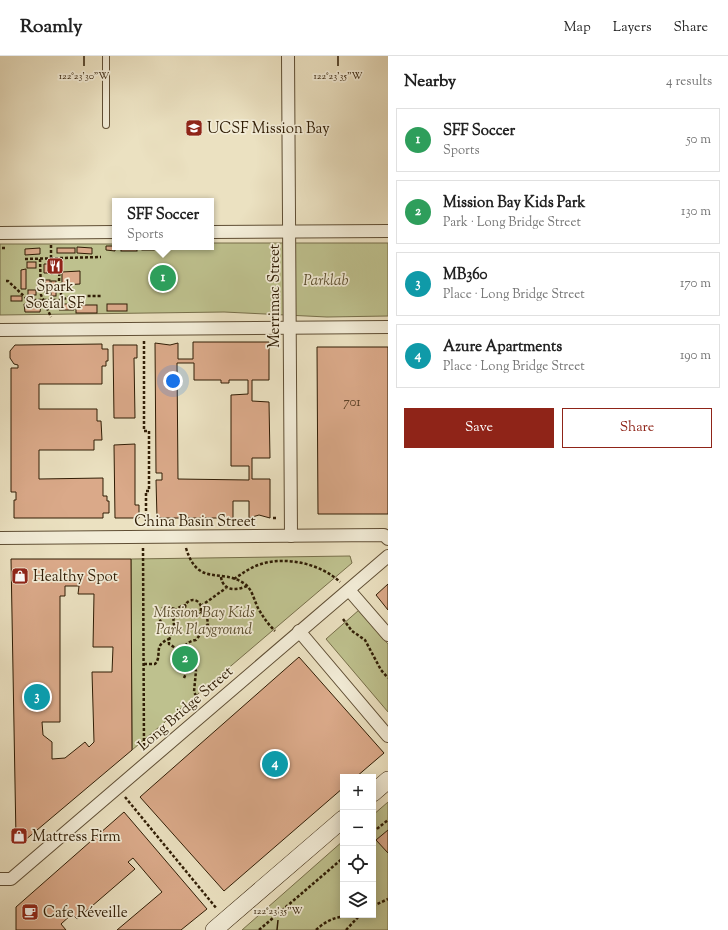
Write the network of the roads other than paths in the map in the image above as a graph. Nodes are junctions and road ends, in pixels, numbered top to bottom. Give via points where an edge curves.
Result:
1 (106, 56) edge
2 (288, 56) edge
3 (106, 125) dead end
4 (289, 231) junction
5 (388, 231) edge
6 (112, 232) edge
7 (214, 232) edge
8 (0, 233) edge
9 (388, 327) edge
10 (290, 328) junction
11 (0, 330) edge
12 (291, 536) junction
13 (0, 538) edge
14 (388, 539) edge
15 (388, 556) edge
16 (349, 590) junction
17 (299, 631) junction
18 (388, 635) edge
19 (388, 736) edge
20 (388, 780) edge
21 (376, 790) edge
22 (340, 822) edge
23 (0, 879) edge
24 (221, 925) edge

1 - 3 lane
2 - 4 street, Merrimac Street
4 - 5 street
4 - 7 street
4 - 10 street, Merrimac Street
6 - 8 street
9 - 10 street
10 - 11 street
10 - 12 street, Merrimac Street
12 - 13 street, China Basin Street
12 - 14 street, China Basin Street via 384,535
15 - 16 street, Long Bridge Street
16 - 17 street, Long Bridge Street
16 - 18 street
17 - 19 street
17 - 23 street, Long Bridge Street via 11,878
20 - 21 street
22 - 24 street

